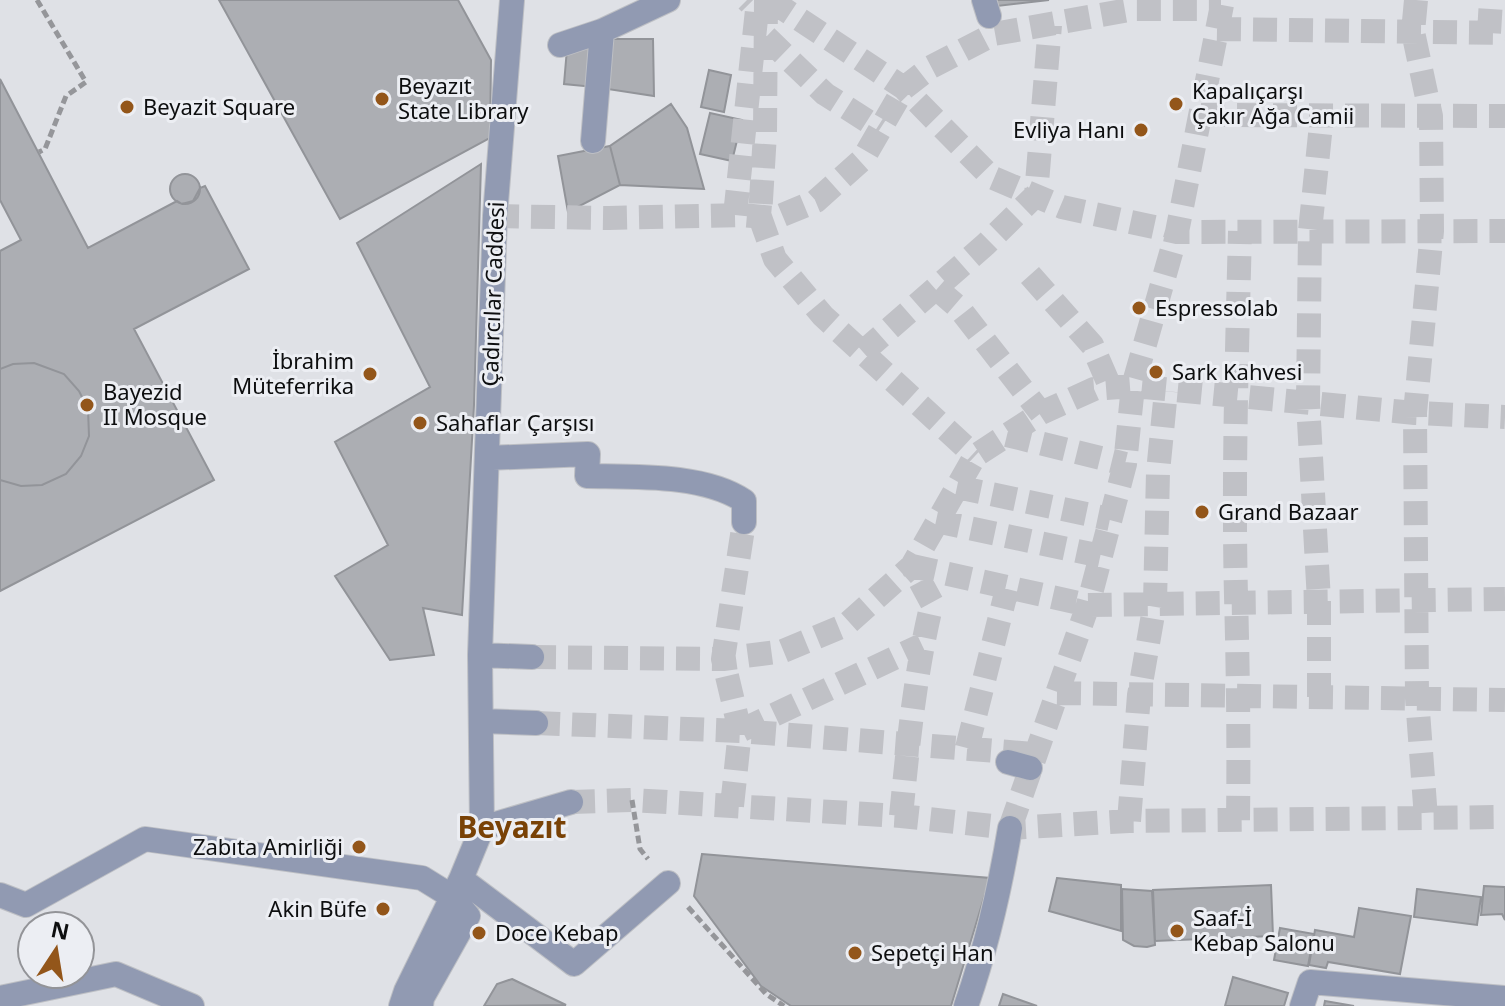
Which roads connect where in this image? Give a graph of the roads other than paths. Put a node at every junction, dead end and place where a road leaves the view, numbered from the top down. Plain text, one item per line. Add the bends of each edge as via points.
1 (512, 0) edge
2 (668, 0) edge
3 (602, 31) junction
4 (560, 45) dead end
5 (593, 141) dead end
6 (487, 458) junction
7 (744, 522) tunnel mouth
8 (480, 655) junction
9 (532, 657) tunnel mouth
10 (481, 721) junction
11 (536, 723) tunnel mouth
12 (571, 802) tunnel mouth
13 (482, 828) junction
14 (1010, 828) tunnel mouth
15 (668, 883) road end
16 (456, 888) junction
17 (0, 895) edge
18 (0, 998) edge
19 (1505, 998) edge
20 (192, 1006) edge
21 (401, 1006) edge
22 (421, 1006) edge
23 (966, 1006) edge
24 (1302, 1006) edge

1 - 6 street, Çadırcılar Caddesi via 495,216
2 - 3 street
3 - 4 street
3 - 5 street
6 - 7 street via 588,454 587,476 656,476 730,492 744,501
6 - 8 street, Çadırcılar Caddesi
8 - 9 street
8 - 10 street, Çadırcılar Caddesi
10 - 11 street
10 - 13 street, Çadırcılar Caddesi
12 - 13 street
13 - 16 street
14 - 23 street
15 - 16 street via 574,964
16 - 17 street via 422,878 145,839 26,905
16 - 21 street
16 - 22 street via 468,916
18 - 20 street via 116,974
19 - 24 street via 1310,982

